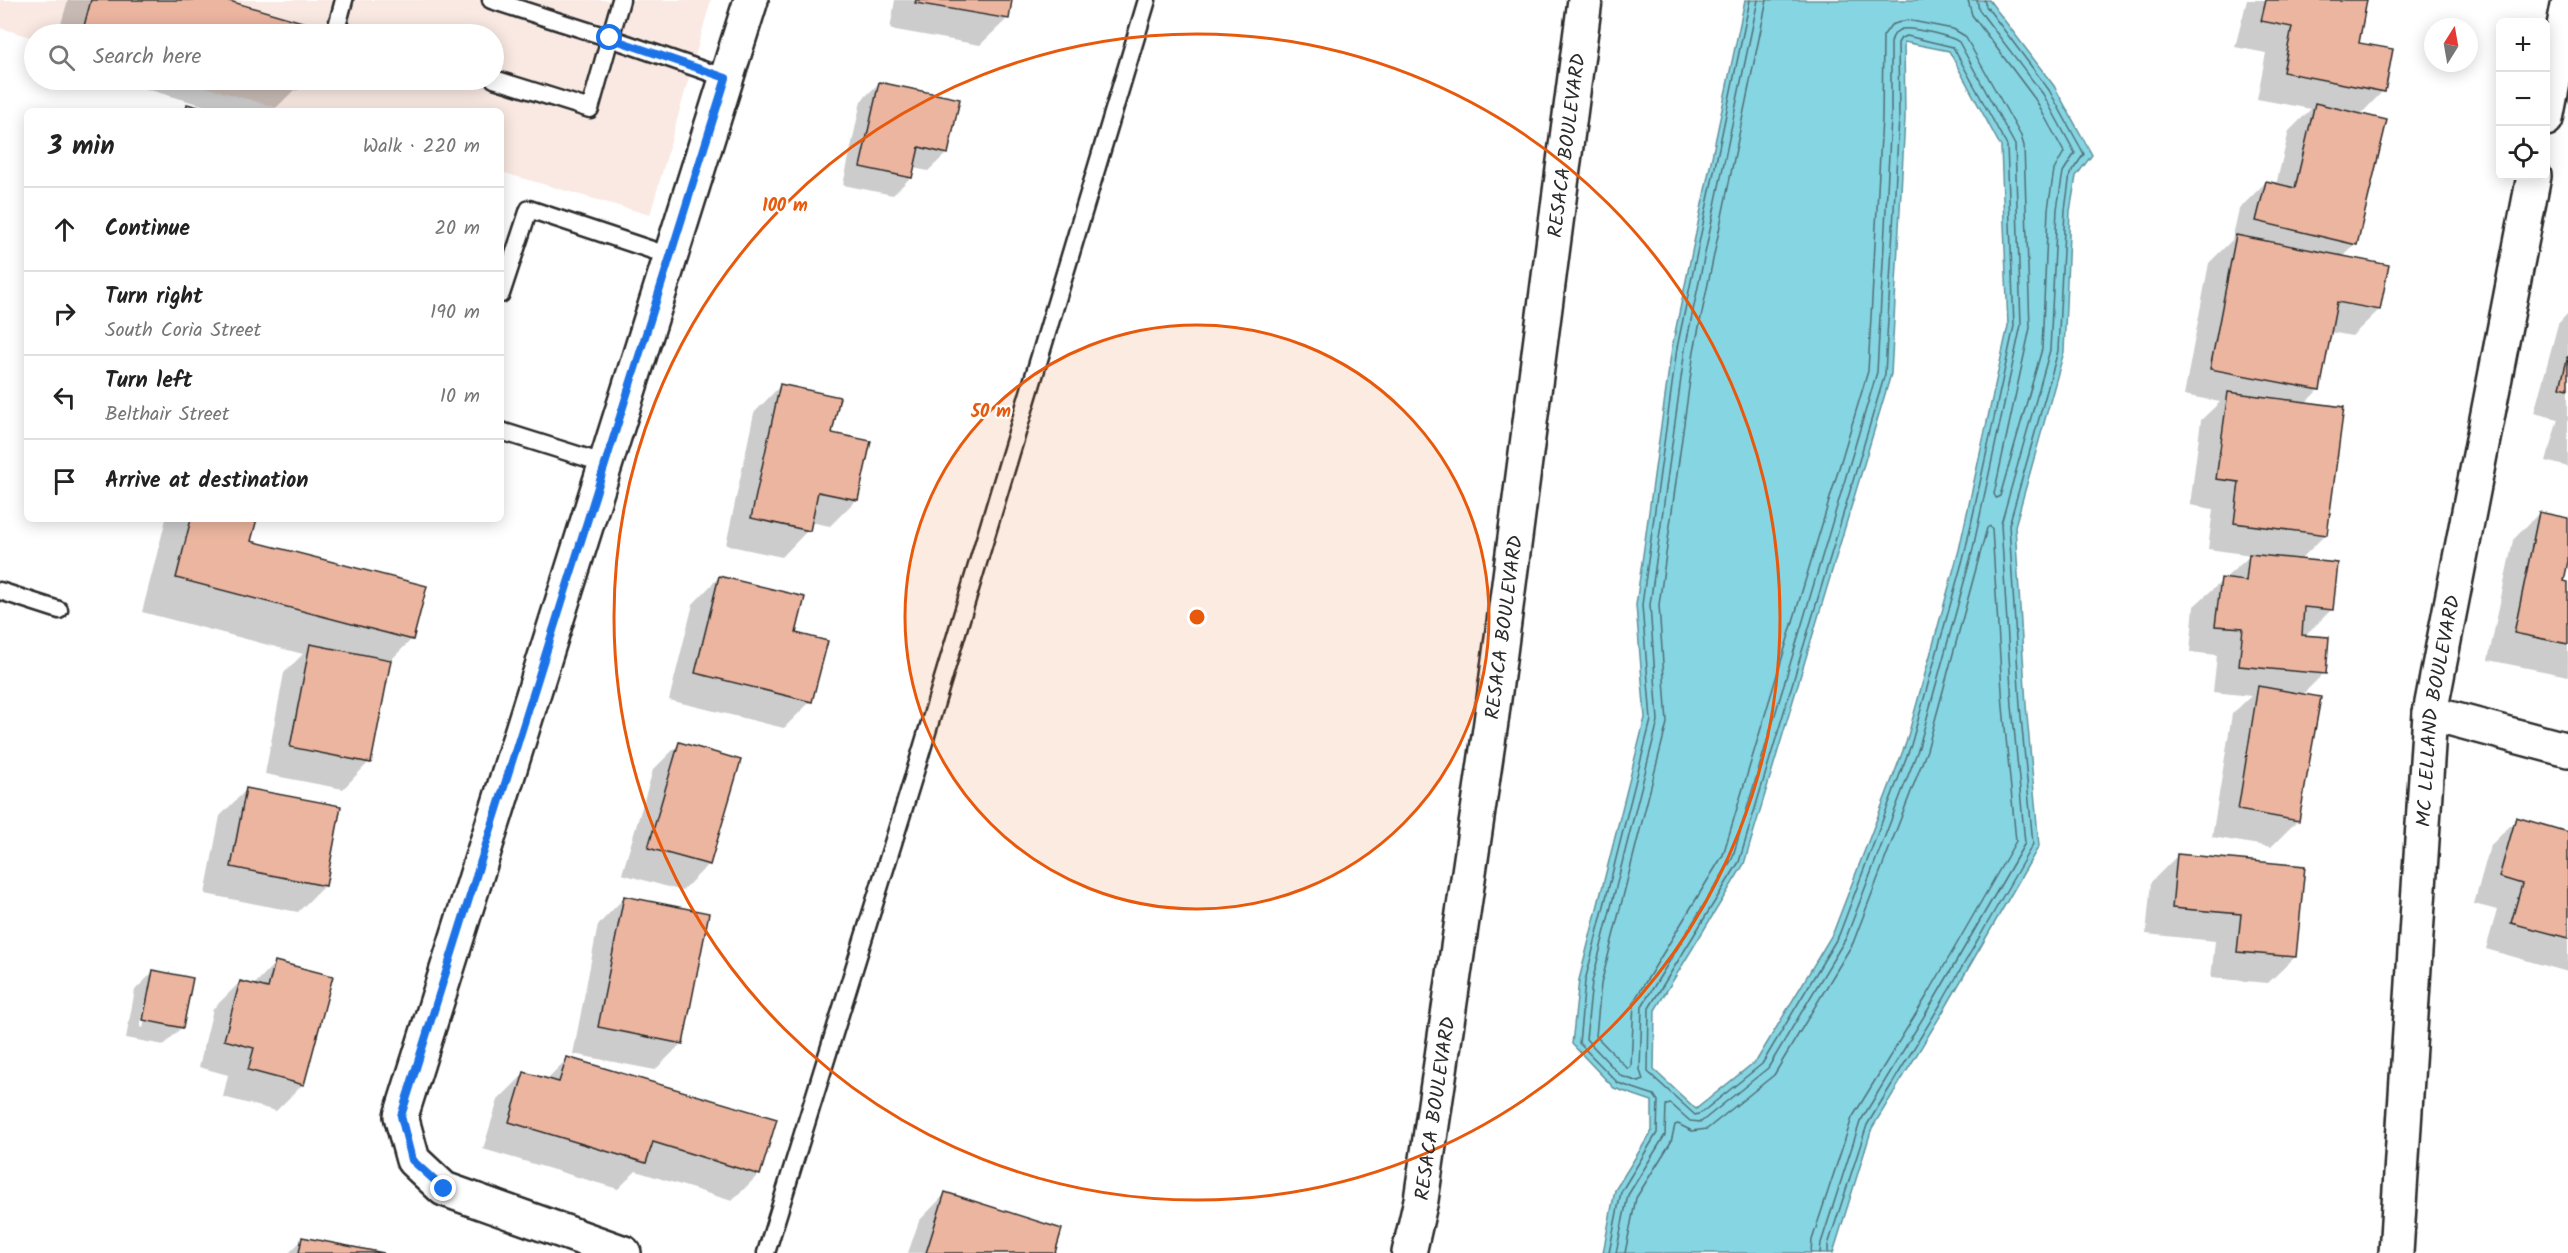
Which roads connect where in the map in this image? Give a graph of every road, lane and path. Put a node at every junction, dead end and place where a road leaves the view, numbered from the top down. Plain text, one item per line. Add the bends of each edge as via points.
1 (344, 0) edge
2 (491, 0) edge
3 (621, 0) edge
4 (751, 0) edge
5 (1147, 0) edge
6 (1585, 0) edge
7 (2568, 5) edge
8 (338, 24) edge
9 (610, 38) junction
10 (726, 78) junction
11 (504, 82) edge
12 (2550, 98) edge
13 (2534, 180) edge
14 (670, 256) junction
15 (504, 285) edge
16 (504, 432) edge
17 (606, 464) junction
18 (0, 591) edge
19 (59, 610) dead end
20 (2430, 714) junction
21 (2568, 750) edge
22 (624, 1253) edge
23 (766, 1253) edge
24 (1409, 1253) edge
25 (2396, 1253) edge

1 - 8 lane
2 - 9 lane
3 - 9 lane
4 - 10 street
5 - 23 lane
6 - 24 street, RESACA BOULEVARD via 1491,722
7 - 12 street
9 - 10 lane
9 - 11 lane via 590,109
10 - 14 street
13 - 20 street, MC LELLAND BOULEVARD
14 - 15 lane via 530,209
14 - 17 street
16 - 17 lane
17 - 22 street via 401,1116 412,1160 444,1189
18 - 19 lane
20 - 21 street
20 - 25 street, MC LELLAND BOULEVARD

